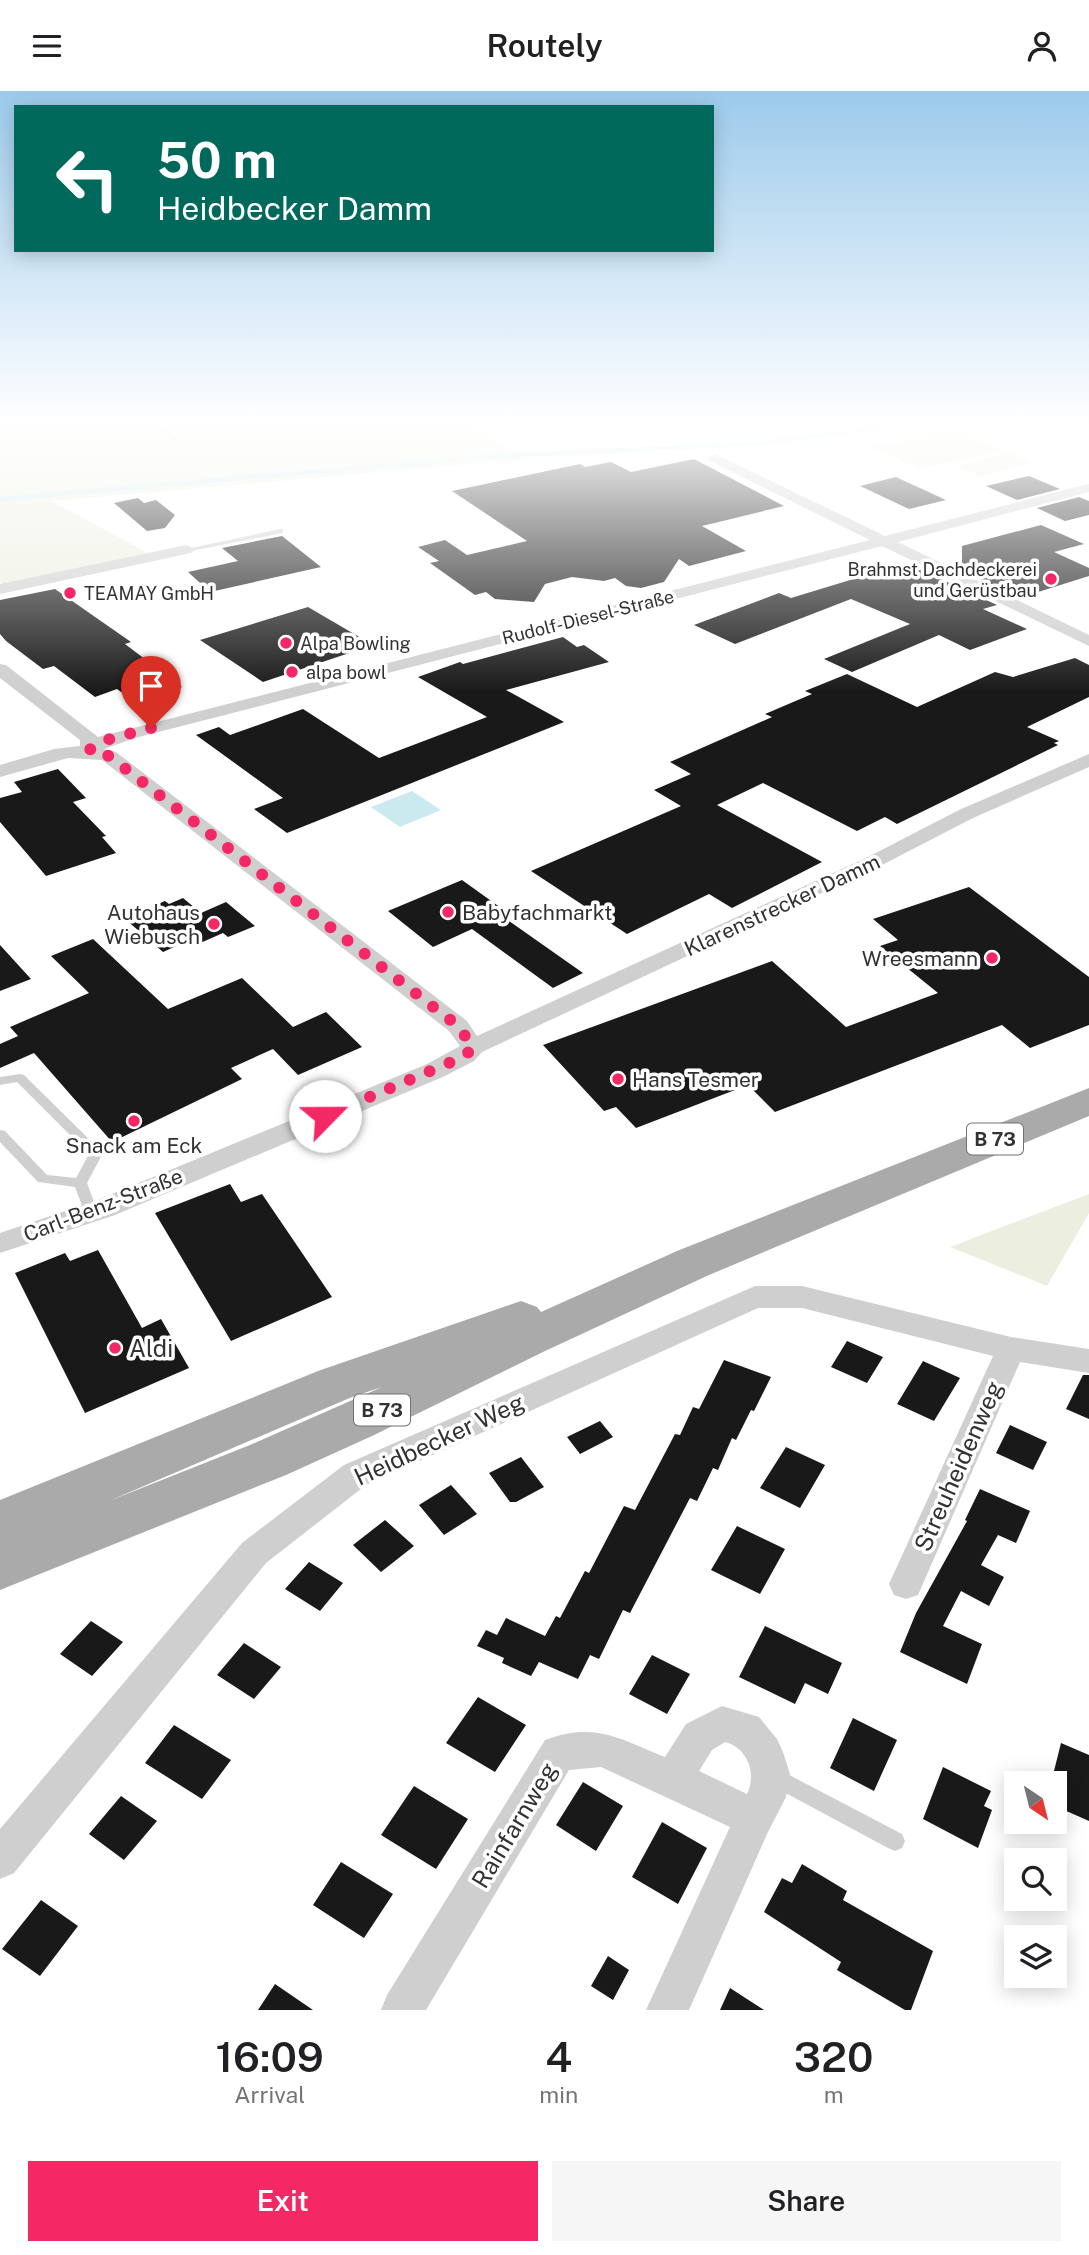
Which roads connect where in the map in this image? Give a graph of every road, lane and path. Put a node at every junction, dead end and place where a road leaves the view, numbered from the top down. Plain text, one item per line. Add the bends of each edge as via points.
1 (826, 513) edge
2 (994, 513) edge
3 (280, 531) dead end
4 (885, 541) junction
5 (186, 550) joint
6 (0, 589) edge
7 (1089, 641) edge
8 (0, 669) edge
9 (89, 750) junction
10 (1089, 760) edge
11 (0, 771) edge
12 (473, 1047) junction
13 (0, 1081) edge
14 (1089, 1101) edge
15 (0, 1134) edge
16 (80, 1183) junction
17 (91, 1213) junction
18 (0, 1243) edge
19 (693, 1263) junction
20 (1011, 1349) junction
21 (1089, 1361) edge
22 (0, 1523) edge
23 (0, 1567) edge
24 (906, 1584) dead end
25 (771, 1774) junction
26 (682, 1783) junction
27 (754, 1818) junction
28 (895, 1841) dead end
29 (0, 1859) edge
30 (402, 2010) edge
31 (667, 2010) edge

1 - 4 street
2 - 4 street, Rudolf-Diesel-Straße
3 - 5 lane
4 - 7 street
4 - 9 street, Rudolf-Diesel-Straße via 128,734
5 - 6 street
8 - 9 street via 89,738
9 - 11 street, Rudolf-Diesel-Straße
9 - 12 street via 109,756 217,837 458,1026
10 - 12 street, Klarenstrecker Damm
12 - 17 street, Carl-Benz-Straße via 436,1070
13 - 16 lane via 20,1078 96,1153
14 - 19 main road, B 73
15 - 16 lane via 43,1179
16 - 17 lane
17 - 18 street, Carl-Benz-Straße
19 - 22 main road, B 73 via 335,1384
19 - 23 main road, B 73 via 355,1422
20 - 21 street
20 - 24 street, Streuheidenweg
20 - 29 street, Heidbecker Weg via 802,1297 755,1297 355,1475 254,1553
25 - 26 street via 764,1752 746,1730 722,1724 699,1737 679,1769
25 - 27 street via 766,1797
25 - 28 lane
26 - 27 street, Rainfarnweg
26 - 30 street, Rainfarnweg via 602,1749 558,1753
27 - 31 street

